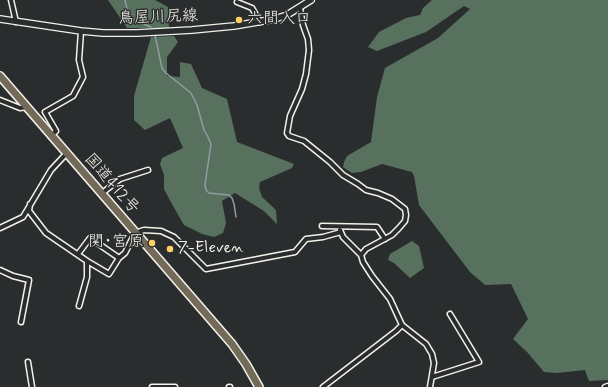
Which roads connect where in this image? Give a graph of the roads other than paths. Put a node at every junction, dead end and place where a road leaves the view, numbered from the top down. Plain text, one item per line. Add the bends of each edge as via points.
1 (11, 0) edge
2 (311, 0) edge
3 (237, 2) dead end
4 (300, 8) junction
5 (0, 19) edge
6 (16, 22) junction
7 (261, 23) junction
8 (81, 31) junction
9 (0, 76) edge
10 (0, 100) edge
11 (27, 107) junction
12 (51, 136) junction
13 (66, 154) junction
14 (148, 170) dead end
15 (101, 194) junction
16 (30, 204) junction
17 (322, 226) dead end
18 (339, 226) junction
19 (0, 228) edge
20 (341, 232) junction
21 (135, 233) junction
22 (385, 239) junction
23 (78, 254) junction
24 (361, 255) junction
25 (119, 258) junction
26 (87, 260) junction
27 (0, 270) edge
28 (78, 306) dead end
29 (450, 314) dead end
30 (21, 322) dead end
31 (402, 325) junction
32 (28, 362) dead end
33 (432, 377) junction
34 (32, 387) edge
35 (152, 387) edge
36 (175, 387) edge
37 (259, 387) edge
38 (323, 387) edge
39 (430, 387) edge

1 - 6 street
2 - 4 main road, 鳥屋川尻線
3 - 7 street via 252,8
4 - 7 main road, 鳥屋川尻線
4 - 22 street via 309,50 306,74 290,116 287,133 304,141 343,175 366,190 392,199 404,209 405,221
5 - 6 main road, 鳥屋川尻線
6 - 8 main road, 鳥屋川尻線
7 - 8 main road, 鳥屋川尻線 via 137,33
8 - 12 street via 79,60 83,77 73,96 45,112 56,131
9 - 11 highway, 国道412号
10 - 11 street via 20,108
11 - 12 highway, 国道412号
12 - 13 highway, 国道412号
13 - 15 highway, 国道412号
13 - 16 street via 51,170
14 - 15 street via 120,179
15 - 21 highway, 国道412号
16 - 19 street via 23,217
16 - 23 street via 28,211 46,234
17 - 18 street
18 - 20 street
18 - 22 street via 377,227
20 - 21 street via 306,239 294,252 206,269 174,237 161,231 144,230
20 - 24 street via 343,238
21 - 25 street via 125,253
21 - 37 highway, 国道412号 via 232,344
22 - 24 street via 366,249
23 - 25 street via 90,238
23 - 26 street
24 - 31 street via 372,276 390,299
25 - 26 street via 109,274
26 - 28 street via 87,277
27 - 30 street via 29,280
29 - 33 street via 479,362
31 - 33 street via 426,344 432,354
31 - 38 street
32 - 34 street
33 - 39 street
35 - 36 street

